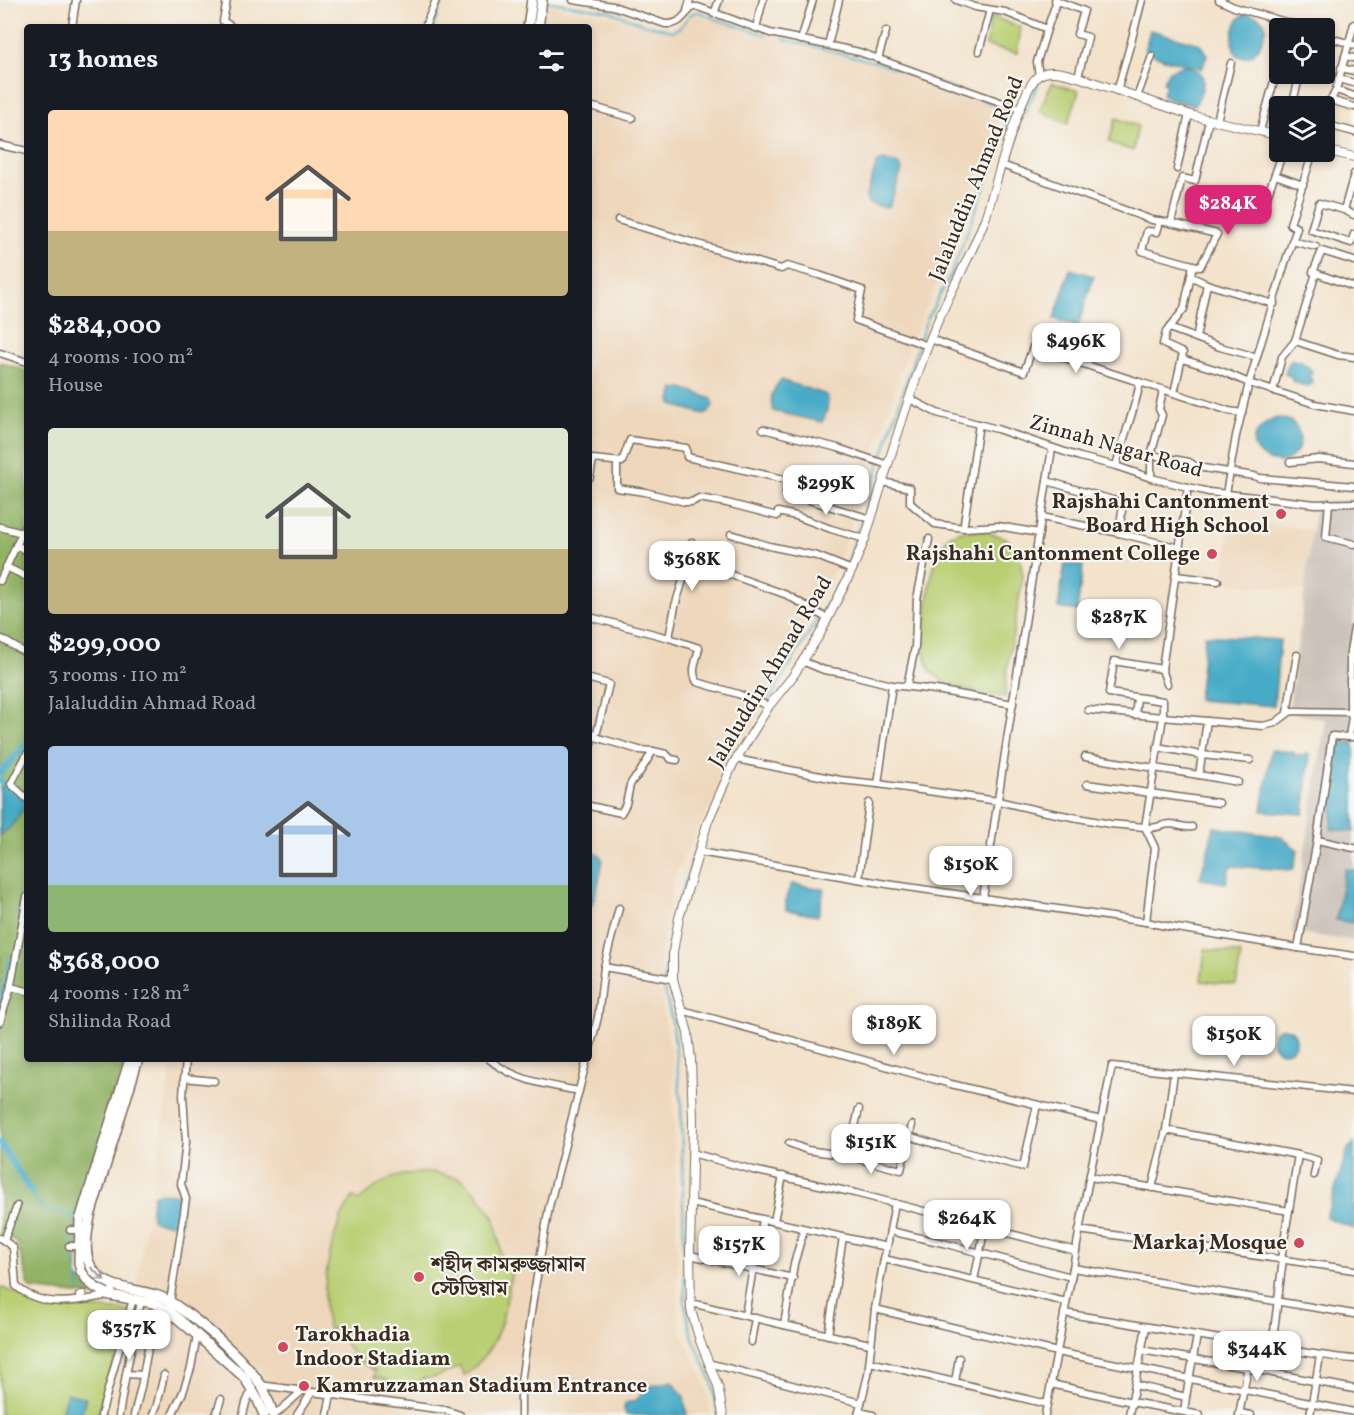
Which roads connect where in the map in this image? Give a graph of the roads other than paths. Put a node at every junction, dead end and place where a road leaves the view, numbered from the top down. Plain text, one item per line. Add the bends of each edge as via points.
1 (76, 0) edge
2 (226, 0) edge
3 (436, 0) edge
4 (532, 0) edge
5 (542, 0) edge
6 (573, 0) edge
7 (690, 0) edge
8 (718, 0) edge
9 (763, 0) edge
10 (813, 0) edge
11 (839, 0) edge
12 (956, 0) edge
13 (1056, 0) edge
14 (1142, 0) edge
15 (1219, 0) edge
16 (990, 9) junction
17 (687, 12) junction
18 (714, 14) junction
19 (1269, 19) edge
20 (75, 24) edge
21 (228, 24) edge
22 (426, 24) edge
23 (528, 24) edge
24 (538, 24) edge
25 (1354, 24) edge
26 (756, 28) junction
27 (1047, 29) junction
28 (886, 31) dead end
29 (1353, 33) edge
30 (1335, 39) edge
31 (801, 40) junction
32 (1351, 44) edge
33 (828, 45) junction
34 (980, 51) dead end
35 (1152, 56) dead end
36 (1345, 56) junction
37 (1354, 58) edge
38 (878, 59) junction
39 (1231, 63) dead end
40 (1341, 68) junction
41 (1354, 71) edge
42 (1039, 76) junction
43 (1078, 77) junction
44 (1338, 79) junction
45 (1354, 83) edge
46 (1273, 84) edge
47 (1117, 90) junction
48 (1336, 90) junction
49 (1332, 96) edge
50 (1354, 96) edge
51 (1137, 97) junction
52 (1335, 101) edge
53 (592, 107) edge
54 (1354, 107) edge
55 (1020, 109) junction
56 (1189, 114) junction
57 (632, 118) dead end
58 (1213, 120) junction
59 (1335, 127) edge
60 (1260, 131) junction
61 (1354, 132) edge
62 (1269, 133) edge
63 (0, 145) edge
64 (24, 150) edge
65 (1335, 153) edge
66 (1354, 158) edge
67 (1280, 162) edge
68 (1310, 162) edge
69 (1002, 165) junction
70 (1177, 169) dead end
71 (1354, 174) edge
72 (1275, 175) junction
73 (1303, 185) junction
74 (1266, 198) dead end
75 (1344, 210) junction
76 (1354, 215) edge
77 (618, 220) dead end
78 (1161, 221) junction
79 (1171, 223) junction
80 (1320, 234) junction
81 (1354, 234) edge
82 (1292, 241) junction
83 (1319, 249) junction
84 (1354, 261) edge
85 (1193, 265) junction
86 (1316, 273) junction
87 (1192, 277) junction
88 (1207, 284) junction
89 (1354, 287) edge
90 (1274, 304) junction
91 (1169, 328) junction
92 (1196, 338) junction
93 (1295, 341) junction
94 (929, 343) junction
95 (0, 353) edge
96 (1257, 357) junction
97 (1354, 357) edge
98 (1182, 359) junction
99 (24, 361) edge
100 (1140, 383) junction
101 (1249, 383) junction
102 (1163, 390) junction
103 (1273, 391) junction
104 (1174, 393) junction
105 (910, 399) junction
106 (1354, 411) edge
107 (1242, 413) junction
108 (979, 424) junction
109 (763, 429) dead end
110 (1052, 448) junction
111 (1151, 455) junction
112 (617, 462) junction
113 (1290, 462) dead end
114 (1354, 463) edge
115 (592, 465) edge
116 (888, 465) junction
117 (1116, 466) junction
118 (1229, 472) junction
119 (1151, 478) junction
120 (1047, 481) junction
121 (883, 482) junction
122 (1354, 486) edge
123 (1188, 487) junction
124 (1226, 494) junction
125 (1329, 503) junction
126 (1354, 503) edge
127 (1042, 517) junction
128 (871, 519) junction
129 (964, 523) dead end
130 (0, 527) edge
131 (24, 529) edge
132 (22, 533) junction
133 (1039, 533) junction
134 (1119, 533) junction
135 (731, 534) dead end
136 (865, 539) junction
137 (929, 539) dead end
138 (692, 542) dead end
139 (1354, 544) edge
140 (16, 545) junction
141 (1180, 548) junction
142 (24, 549) edge
143 (6, 567) junction
144 (852, 570) junction
145 (723, 572) dead end
146 (24, 576) edge
147 (1176, 576) junction
148 (0, 580) edge
149 (1218, 581) dead end
150 (592, 618) edge
151 (828, 619) junction
152 (1354, 628) edge
153 (0, 638) edge
154 (669, 638) junction
155 (24, 652) edge
156 (1297, 655) dead end
157 (802, 661) junction
158 (1162, 669) junction
159 (592, 680) edge
160 (1167, 684) dead end
161 (892, 685) junction
162 (907, 686) junction
163 (1137, 698) junction
164 (1013, 704) junction
165 (769, 706) junction
166 (1088, 710) dead end
167 (1287, 714) junction
168 (1135, 715) junction
169 (1352, 716) edge
170 (1163, 717) junction
171 (1207, 721) junction
172 (592, 736) joint
173 (1351, 737) edge
174 (1157, 747) junction
175 (653, 751) junction
176 (1202, 755) junction
177 (1084, 757) dead end
178 (736, 759) junction
179 (24, 760) edge
180 (677, 760) dead end
181 (1250, 760) dead end
182 (1154, 768) junction
183 (1199, 775) junction
184 (1238, 782) dead end
185 (1087, 783) dead end
186 (878, 784) junction
187 (1150, 793) junction
188 (24, 796) edge
189 (998, 801) junction
190 (869, 803) dead end
191 (1219, 803) dead end
192 (592, 806) edge
193 (1145, 827) junction
194 (1192, 827) dead end
195 (1317, 840) junction
196 (1354, 848) edge
197 (699, 852) junction
198 (859, 879) junction
199 (983, 898) junction
200 (619, 908) dead end
201 (24, 914) edge
202 (1146, 922) junction
203 (1298, 948) junction
204 (1354, 957) edge
205 (604, 967) junction
206 (672, 979) junction
207 (11, 987) junction
208 (24, 991) edge
209 (682, 1010) junction
210 (0, 1022) edge
211 (592, 1041) edge
212 (129, 1062) edge
213 (137, 1062) edge
214 (186, 1062) edge
215 (493, 1062) edge
216 (586, 1062) edge
217 (1174, 1073) junction
218 (184, 1078) junction
219 (214, 1081) dead end
220 (579, 1091) junction
221 (1354, 1092) edge
222 (1037, 1105) junction
223 (859, 1109) dead end
224 (1101, 1120) junction
225 (912, 1125) dead end
226 (1166, 1130) junction
227 (909, 1136) junction
228 (789, 1143) dead end
229 (692, 1153) junction
230 (1298, 1155) junction
231 (848, 1156) junction
232 (1314, 1175) dead end
233 (783, 1176) junction
234 (1090, 1177) junction
235 (1152, 1188) junction
236 (691, 1203) junction
237 (895, 1203) junction
238 (17, 1206) dead end
239 (1289, 1211) junction
240 (763, 1220) junction
241 (774, 1221) junction
242 (985, 1227) junction
243 (804, 1229) junction
244 (1079, 1230) junction
245 (890, 1231) junction
246 (843, 1237) junction
247 (2, 1239) edge
248 (887, 1247) junction
249 (1076, 1251) junction
250 (979, 1253) junction
251 (690, 1255) junction
252 (884, 1259) junction
253 (1282, 1259) junction
254 (753, 1268) junction
255 (1073, 1268) junction
256 (1354, 1270) edge
257 (1071, 1277) junction
258 (793, 1278) junction
259 (974, 1280) junction
260 (114, 1285) junction
261 (110, 1295) junction
262 (137, 1300) junction
263 (170, 1302) junction
264 (1066, 1302) junction
265 (1278, 1302) junction
266 (691, 1303) junction
267 (875, 1309) junction
268 (1064, 1313) junction
269 (1354, 1314) edge
270 (745, 1316) junction
271 (755, 1318) junction
272 (784, 1325) junction
273 (1146, 1327) junction
274 (197, 1335) junction
275 (828, 1335) junction
276 (1197, 1336) junction
277 (150, 1337) dead end
278 (751, 1342) dead end
279 (870, 1344) junction
280 (1252, 1345) junction
281 (1272, 1347) junction
282 (1141, 1350) junction
283 (1057, 1352) junction
284 (1320, 1356) junction
285 (958, 1358) dead end
286 (1193, 1359) junction
287 (1354, 1359) edge
288 (870, 1362) junction
289 (708, 1363) junction
290 (1138, 1367) junction
291 (1247, 1368) junction
292 (126, 1374) junction
293 (164, 1375) dead end
294 (143, 1376) junction
295 (1190, 1378) junction
296 (1316, 1381) junction
297 (955, 1382) junction
298 (1051, 1384) junction
299 (1135, 1385) junction
300 (256, 1387) junction
301 (1354, 1389) edge
302 (1244, 1390) junction
303 (302, 1392) junction
304 (312, 1392) junction
305 (332, 1395) junction
306 (1186, 1397) junction
307 (221, 1399) dead end
308 (1132, 1402) junction
309 (861, 1403) junction
310 (1312, 1403) junction
311 (1047, 1404) junction
312 (1184, 1412) junction
313 (1354, 1412) edge
314 (444, 1413) edge
315 (859, 1413) edge
316 (172, 1414) edge
317 (1239, 1414) edge
318 (101, 1415) edge
319 (119, 1415) edge
320 (134, 1415) edge
321 (153, 1415) edge
322 (182, 1415) edge
323 (216, 1415) edge
324 (243, 1415) edge
325 (264, 1415) edge
326 (274, 1415) edge
327 (297, 1415) edge
328 (327, 1415) edge
329 (460, 1415) edge
330 (521, 1415) edge
331 (723, 1415) edge
332 (873, 1415) edge
333 (1045, 1415) edge
334 (1129, 1415) edge
335 (1200, 1415) edge
336 (1251, 1415) edge
337 (1310, 1415) edge

1 - 20 street
2 - 21 street via 223,21
3 - 22 street
4 - 23 main road
5 - 24 main road
6 - 17 street via 613,6 665,25 680,21
7 - 17 street
8 - 18 street
9 - 26 street
10 - 31 street
11 - 33 street
12 - 16 street
13 - 27 street
13 - 43 street via 1084,11 1077,34 1088,37
14 - 47 street
15 - 19 street
16 - 27 street
16 - 34 street
17 - 18 street via 693,7
18 - 26 street
25 - 29 street
26 - 31 street
27 - 42 street via 1037,62
28 - 38 street
29 - 32 street
30 - 32 street
31 - 33 street
32 - 36 street
33 - 38 street
35 - 51 street
36 - 37 street
36 - 40 street
38 - 55 street
39 - 58 street
40 - 41 street
40 - 44 street
42 - 43 street, Jalaluddin Ahmad Road via 1047,72
42 - 55 street, Jalaluddin Ahmad Road via 1029,87
43 - 47 street, Jalaluddin Ahmad Road
44 - 45 street
44 - 48 street
46 - 60 street
47 - 51 street, Jalaluddin Ahmad Road
48 - 49 street
48 - 50 street
51 - 56 street, Jalaluddin Ahmad Road
52 - 54 street
53 - 57 street
55 - 69 street, Jalaluddin Ahmad Road
56 - 58 street, Jalaluddin Ahmad Road
56 - 70 street
58 - 60 street, Jalaluddin Ahmad Road
58 - 79 street via 1195,181 1182,178
59 - 61 street
60 - 62 street, Jalaluddin Ahmad Road
63 - 64 street
65 - 66 street
67 - 72 street
68 - 73 street
69 - 78 street
69 - 94 street, Jalaluddin Ahmad Road via 985,218
71 - 75 street
72 - 73 street
72 - 74 street
73 - 82 street via 1290,224 1297,228
75 - 76 street
75 - 80 street via 1319,203 1311,230
77 - 94 street via 862,290 856,320
78 - 79 street
78 - 85 street via 1157,232 1147,231 1142,251
79 - 85 street via 1217,234 1200,267
80 - 81 street via 1352,243
80 - 83 street
82 - 83 street
82 - 90 street
83 - 84 street
83 - 86 street via 1312,272
85 - 87 street
86 - 89 street
86 - 93 street
87 - 88 street
87 - 91 street via 1184,309
88 - 90 street
88 - 92 street
90 - 96 street
91 - 92 street
91 - 98 street via 1163,344 1183,353
92 - 96 street
93 - 97 street
93 - 103 street via 1282,357
94 - 100 street via 1024,372 1033,347
94 - 105 street, Jalaluddin Ahmad Road
95 - 99 street
96 - 101 street
98 - 101 street
98 - 104 street
100 - 102 street
100 - 117 street
101 - 103 street
101 - 107 street
102 - 104 street
102 - 111 street via 1159,409 1162,415
103 - 106 street
104 - 107 street
105 - 108 street, Zinnah Nagar Road via 937,413
105 - 116 street, Jalaluddin Ahmad Road
107 - 118 street
108 - 110 street, Zinnah Nagar Road
108 - 129 street
109 - 116 street
110 - 117 street, Zinnah Nagar Road
110 - 120 street
111 - 118 street
111 - 119 street
112 - 115 street via 593,459
112 - 128 street via 622,462 630,440 686,448 687,457 788,480 786,493
112 - 136 street via 616,488 685,502 699,498 777,516 778,512
113 - 114 street via 1319,459
116 - 121 street, Jalaluddin Ahmad Road
117 - 119 street, Zinnah Nagar Road
118 - 122 street
118 - 124 street
119 - 123 street, Zinnah Nagar Road
120 - 127 street
120 - 134 street via 1123,503
121 - 128 street, Jalaluddin Ahmad Road
121 - 133 street via 910,488 910,503 935,524 964,528 998,526
123 - 124 street, Zinnah Nagar Road
123 - 141 street
124 - 125 street, Zinnah Nagar Road
125 - 126 street, Zinnah Nagar Road
125 - 139 street via 1326,537
127 - 133 street
127 - 134 street
128 - 136 street, Jalaluddin Ahmad Road
130 - 132 street
131 - 132 street
132 - 140 street
133 - 164 street
134 - 141 street
135 - 144 street via 818,556
136 - 144 street, Jalaluddin Ahmad Road
137 - 162 street
138 - 154 street
140 - 142 street
140 - 143 street
141 - 147 street
143 - 146 street
143 - 148 street
144 - 151 street, Jalaluddin Ahmad Road
145 - 151 street via 787,595
147 - 149 street
147 - 158 street
150 - 154 street
151 - 157 street, Jalaluddin Ahmad Road
152 - 169 street via 1350,651
153 - 155 street
154 - 165 street via 699,648 693,671 697,682
156 - 167 street
157 - 161 street via 824,670
157 - 165 street, Jalaluddin Ahmad Road
158 - 160 street
158 - 163 street via 1114,662 1109,693
159 - 172 street via 609,684 597,732
161 - 162 street
161 - 186 street
162 - 164 street
163 - 168 street
163 - 170 street via 1163,701
164 - 189 street
165 - 178 street, Jalaluddin Ahmad Road
166 - 168 street
167 - 169 street via 1291,711
167 - 171 street via 1263,726
168 - 170 street
169 - 173 street
170 - 171 street
170 - 174 street
171 - 176 street
172 - 175 street
173 - 195 street via 1332,736
174 - 176 street
174 - 182 street
175 - 180 street
175 - 192 street via 633,780 621,813
176 - 181 street
176 - 183 street
177 - 182 street
178 - 186 street
178 - 197 street, Jalaluddin Ahmad Road via 708,821
179 - 188 street via 11,784
182 - 183 street
182 - 187 street
183 - 184 street
185 - 187 street
186 - 189 street
187 - 191 street
187 - 193 street
189 - 193 street via 1110,824
189 - 199 street
190 - 198 street
193 - 194 street
193 - 202 street via 1155,848
195 - 196 street
195 - 203 street
197 - 198 street
197 - 206 street, Jalaluddin Ahmad Road via 679,918
198 - 199 street
199 - 202 street
200 - 205 street
201 - 207 street
202 - 203 street
203 - 204 street
205 - 206 street
205 - 211 street
206 - 209 street, Jalaluddin Ahmad Road
207 - 208 street
207 - 210 street
209 - 222 street
209 - 229 street, Jalaluddin Ahmad Road via 691,1060
212 - 261 main road via 80,1220 81,1271 96,1288
213 -> 260 main road via 86,1236 92,1270
214 - 218 street
215 - 220 street via 519,1077
216 - 220 street
217 - 221 street
217 - 224 street via 1112,1066
217 - 226 street
218 - 219 street
218 - 263 street via 186,1143 181,1185 186,1199
220 - 330 street via 549,1207 521,1382
222 - 224 street
222 - 227 street via 1023,1167
223 - 231 street
224 - 234 street
225 - 227 street
226 - 230 street
226 - 235 street
227 - 231 street via 901,1170
228 - 231 street
229 - 233 street
229 - 236 street, Jalaluddin Ahmad Road
230 - 232 street via 1317,1160
230 - 239 street
233 - 237 street
233 - 241 street
234 - 235 street
234 - 244 street
235 - 239 street
236 - 240 street
236 - 251 street, Jalaluddin Ahmad Road
237 - 242 street
237 - 245 street
238 - 247 street
239 - 253 street
240 - 241 street
240 - 254 street
241 - 243 street
242 - 249 street
242 - 250 street
243 - 246 street
243 - 258 street
244 - 249 street
244 - 253 street
245 - 248 street
245 - 250 street
246 - 248 street
246 - 275 street
247 - 261 street via 13,1247 16,1286 30,1295 58,1302
248 - 252 street
249 - 255 street
250 - 257 street
250 - 259 street
251 - 254 street
251 - 266 street, Jalaluddin Ahmad Road
252 - 259 street
252 - 267 street
253 - 256 street
253 - 265 street
254 - 258 street
254 - 270 street
255 - 257 street
255 - 265 street
257 - 264 street
258 - 272 street
259 - 264 street
260 - 261 street
260 - 263 main road
261 - 262 main road
262 - 274 main road via 169,1311
262 - 292 street
262 - 318 street
263 - 300 main road via 228,1348
264 - 268 street
265 - 269 street
265 - 281 street
266 - 270 street
266 - 289 street, Jalaluddin Ahmad Road
267 - 279 street
267 - 283 street
268 - 273 street
268 - 283 street
270 - 271 street
271 - 272 street
271 - 278 street
272 - 275 street
273 - 276 street
273 - 282 street
274 - 300 main road
274 - 316 street via 189,1374
275 - 279 street
276 - 280 street
276 - 286 street
277 - 294 street
279 - 288 street
280 - 281 street
280 - 291 street
281 - 284 street
282 - 286 street
282 - 290 street
283 - 290 street
283 - 298 street
284 - 287 street
284 - 296 street
285 - 297 street
286 - 291 street
286 - 295 street
288 - 297 street
288 - 309 street
289 - 309 street
289 - 331 street, Jalaluddin Ahmad Road via 718,1386
290 - 295 street
290 - 299 street
291 - 296 street
291 - 302 street
292 - 294 street
292 - 319 street
293 - 321 street
294 - 320 street
295 - 302 street
295 - 306 street
296 - 301 street
296 - 310 street
297 - 311 street
298 - 308 street
298 - 311 street
299 - 306 street
299 - 308 street
300 - 303 street
300 - 324 street
300 - 325 main road
300 - 326 main road via 267,1396
302 - 310 street
302 - 317 street
303 - 304 street
303 - 326 street
304 - 305 street
304 - 327 street
305 - 314 street
305 - 328 street
306 - 312 street
307 - 323 street
308 - 312 street
308 - 334 street
309 - 315 street
310 - 313 street
310 - 337 street
311 - 333 street
312 - 335 street
314 - 329 street
315 - 332 street
316 - 322 street
317 - 336 street

